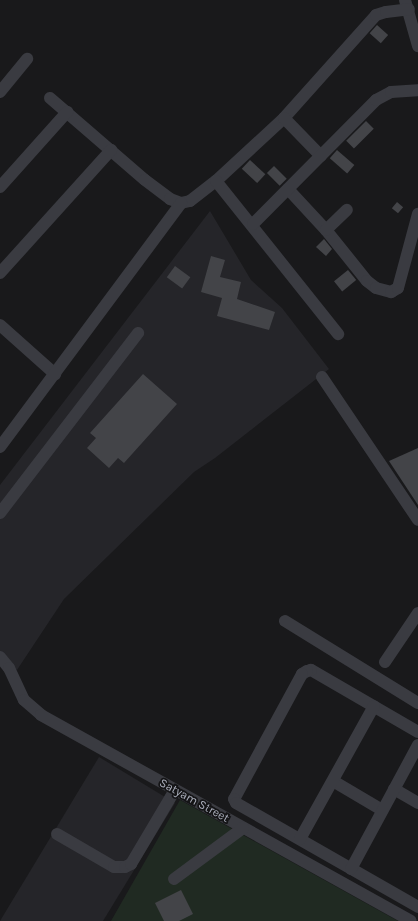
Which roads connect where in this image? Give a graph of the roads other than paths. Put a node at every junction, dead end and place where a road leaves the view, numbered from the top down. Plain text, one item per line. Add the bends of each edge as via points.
1 (411, 9) edge
2 (418, 46) edge
3 (27, 59) dead end
4 (418, 90) edge
5 (0, 92) edge
6 (50, 98) dead end
7 (68, 112) junction
8 (284, 118) junction
9 (111, 150) junction
10 (321, 156) junction
11 (216, 181) junction
12 (0, 186) edge
13 (288, 189) junction
14 (181, 204) junction
15 (347, 210) dead end
16 (418, 214) edge
17 (253, 224) junction
18 (326, 230) junction
19 (0, 273) edge
20 (0, 325) edge
21 (138, 333) dead end
22 (338, 334) dead end
23 (54, 374) junction
24 (322, 376) dead end
25 (0, 447) edge
26 (0, 513) edge
27 (418, 520) edge
28 (418, 613) edge
29 (285, 621) dead end
30 (0, 657) edge
31 (385, 662) dead end
32 (418, 703) edge
33 (374, 706) junction
34 (418, 732) edge
35 (418, 745) edge
36 (333, 781) junction
37 (394, 789) junction
38 (175, 790) junction
39 (418, 803) edge
40 (382, 810) junction
41 (243, 828) junction
42 (57, 834) dead end
43 (300, 839) junction
44 (351, 869) junction
45 (174, 879) dead end
46 (417, 903) edge
47 (411, 921) edge

1 - 2 street
1 - 8 street via 376,16
3 - 5 street
4 - 10 street via 391,92 376,100
6 - 7 street
7 - 9 street
7 - 12 street
8 - 10 street
8 - 11 street
9 - 14 street via 170,200
9 - 19 street
10 - 13 street
11 - 14 street via 190,201
11 - 17 street
13 - 17 street
13 - 18 street
14 - 23 street
15 - 18 street
16 - 18 street via 398,288 394,292 376,288 367,281
17 - 22 street
20 - 23 street
21 - 26 street
23 - 25 street
24 - 27 street
28 - 31 street
29 - 32 street
30 - 38 street, Satyam Street via 9,668 24,700 41,715
33 - 34 street
33 - 36 street
33 - 43 street via 311,670 302,674 236,792 236,803
35 - 37 street
36 - 40 street
36 - 43 street
37 - 39 street
37 - 40 street
38 - 41 street, Satyam Street
38 - 42 street via 131,864 125,867 114,867
40 - 44 street
41 - 45 street
41 - 47 street, Satyam Street
43 - 44 street
44 - 46 street

